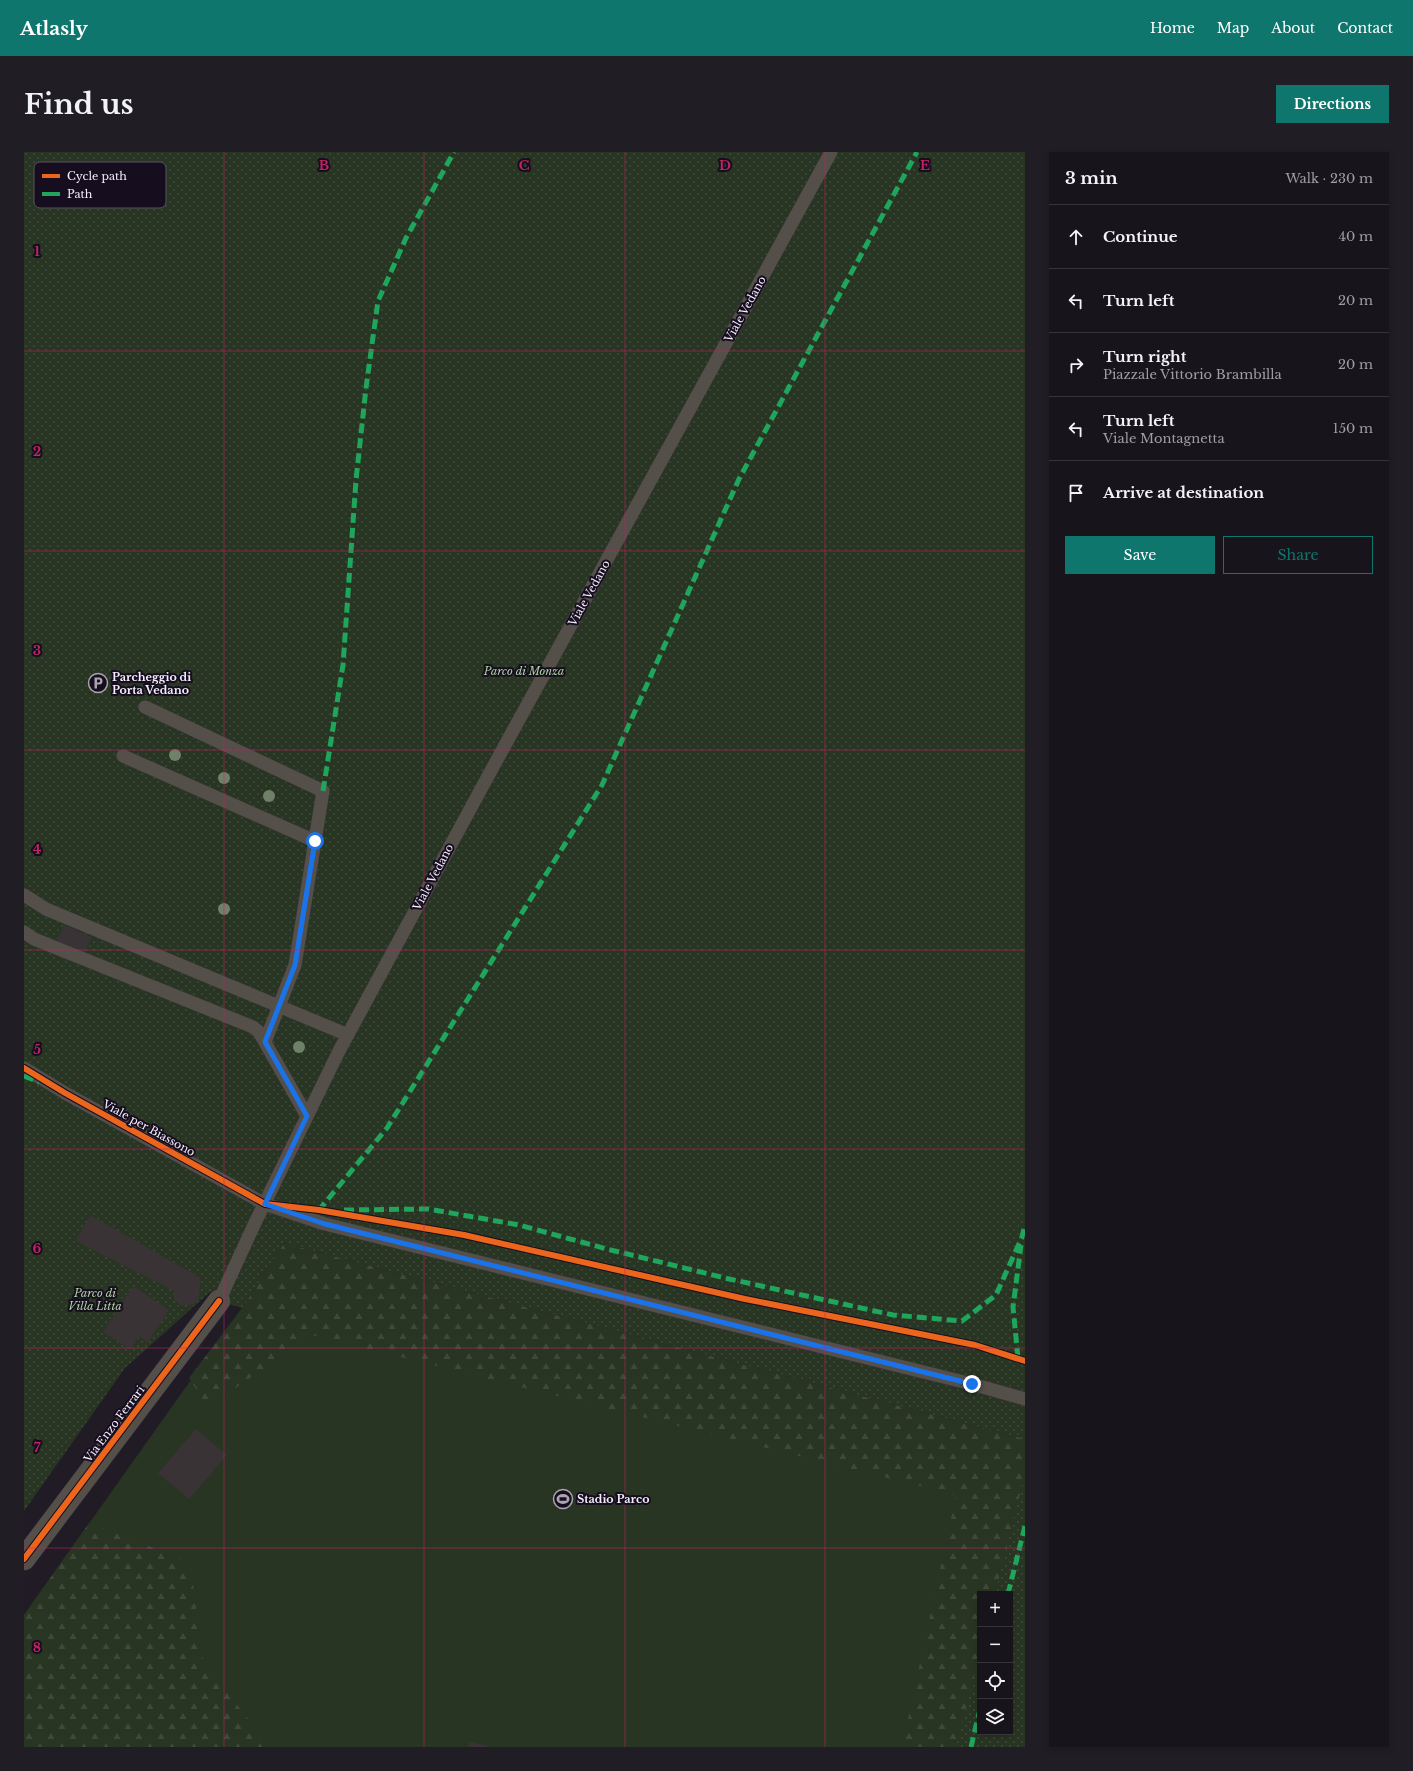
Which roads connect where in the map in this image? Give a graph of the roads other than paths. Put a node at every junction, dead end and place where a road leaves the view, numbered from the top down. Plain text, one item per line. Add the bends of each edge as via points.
1 (831, 152) edge
2 (145, 707) dead end
3 (123, 756) dead end
4 (315, 841) junction
5 (24, 895) edge
6 (24, 932) edge
7 (279, 1006) junction
8 (348, 1035) junction
9 (265, 1042) junction
10 (24, 1068) edge
11 (307, 1116) junction
12 (265, 1204) junction
13 (219, 1300) joint
14 (1025, 1399) edge
15 (24, 1559) edge

1 - 8 lane, Viale Vedano via 496,760
2 - 4 lane via 323,791
3 - 4 lane
4 - 7 lane via 295,965
5 - 7 lane via 46,909
6 - 9 lane via 34,939 253,1027
7 - 8 lane
7 - 9 lane
8 - 11 lane, Viale Vedano
9 - 11 lane
10 - 12 lane, Viale per Biassono
11 - 12 lane, Viale Vedano
12 - 13 lane, Viale Vedano
12 - 14 lane, Viale per Biassono via 325,1224
13 - 15 street, Via Enzo Ferrari

